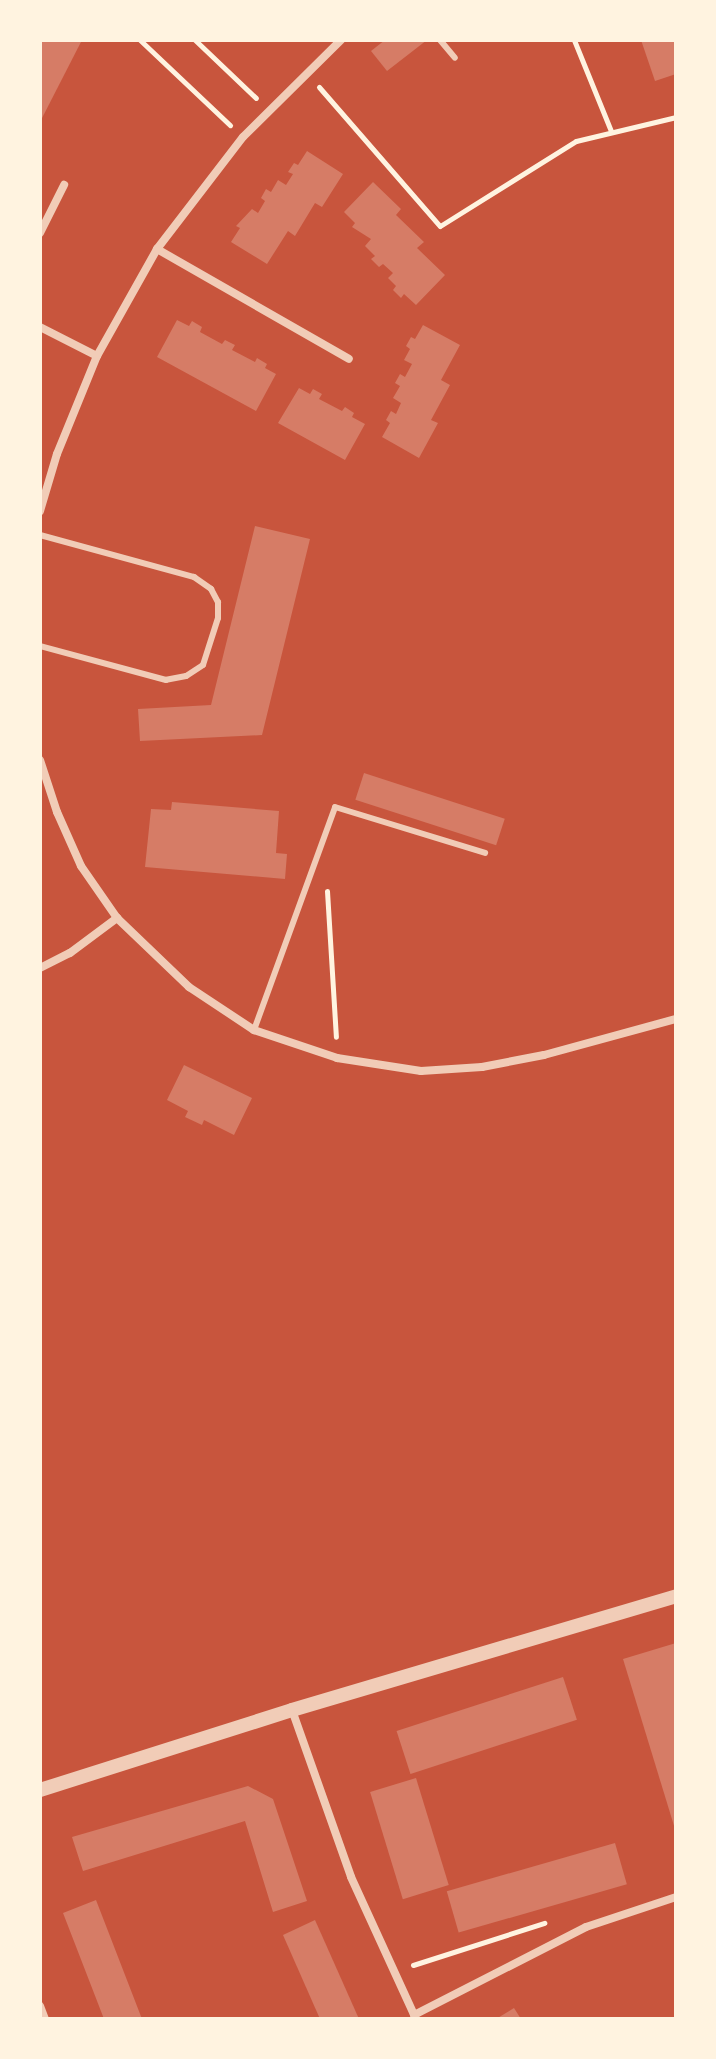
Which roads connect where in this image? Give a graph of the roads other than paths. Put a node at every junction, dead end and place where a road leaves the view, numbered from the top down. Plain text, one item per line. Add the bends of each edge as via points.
1 (341, 40) edge
2 (440, 40) edge
3 (455, 58) dead end
4 (64, 185) dead end
5 (40, 233) edge
6 (157, 249) junction
7 (40, 327) edge
8 (97, 356) junction
9 (349, 359) dead end
10 (40, 511) edge
11 (40, 535) edge
12 (40, 646) edge
13 (40, 760) edge
14 (485, 853) dead end
15 (117, 918) junction
16 (40, 968) edge
17 (676, 1019) edge
18 (254, 1030) junction
19 (676, 1596) edge
20 (292, 1710) junction
21 (40, 1790) edge
22 (676, 1897) edge
23 (40, 2006) edge
24 (415, 2017) edge
25 (45, 2019) edge

1 - 6 street via 243,137
2 - 3 lane
4 - 5 street
6 - 8 street
6 - 9 street
7 - 8 street
8 - 10 street
11 - 12 lane via 194,577 218,602 203,665 186,676 166,680
13 - 15 street via 81,866
14 - 18 lane via 335,807
15 - 16 street
15 - 18 street via 189,987
17 - 18 street via 544,1055 421,1071 337,1058
19 - 20 street
20 - 21 street
20 - 24 street via 351,1877
22 - 24 street via 586,1927
23 - 25 street

